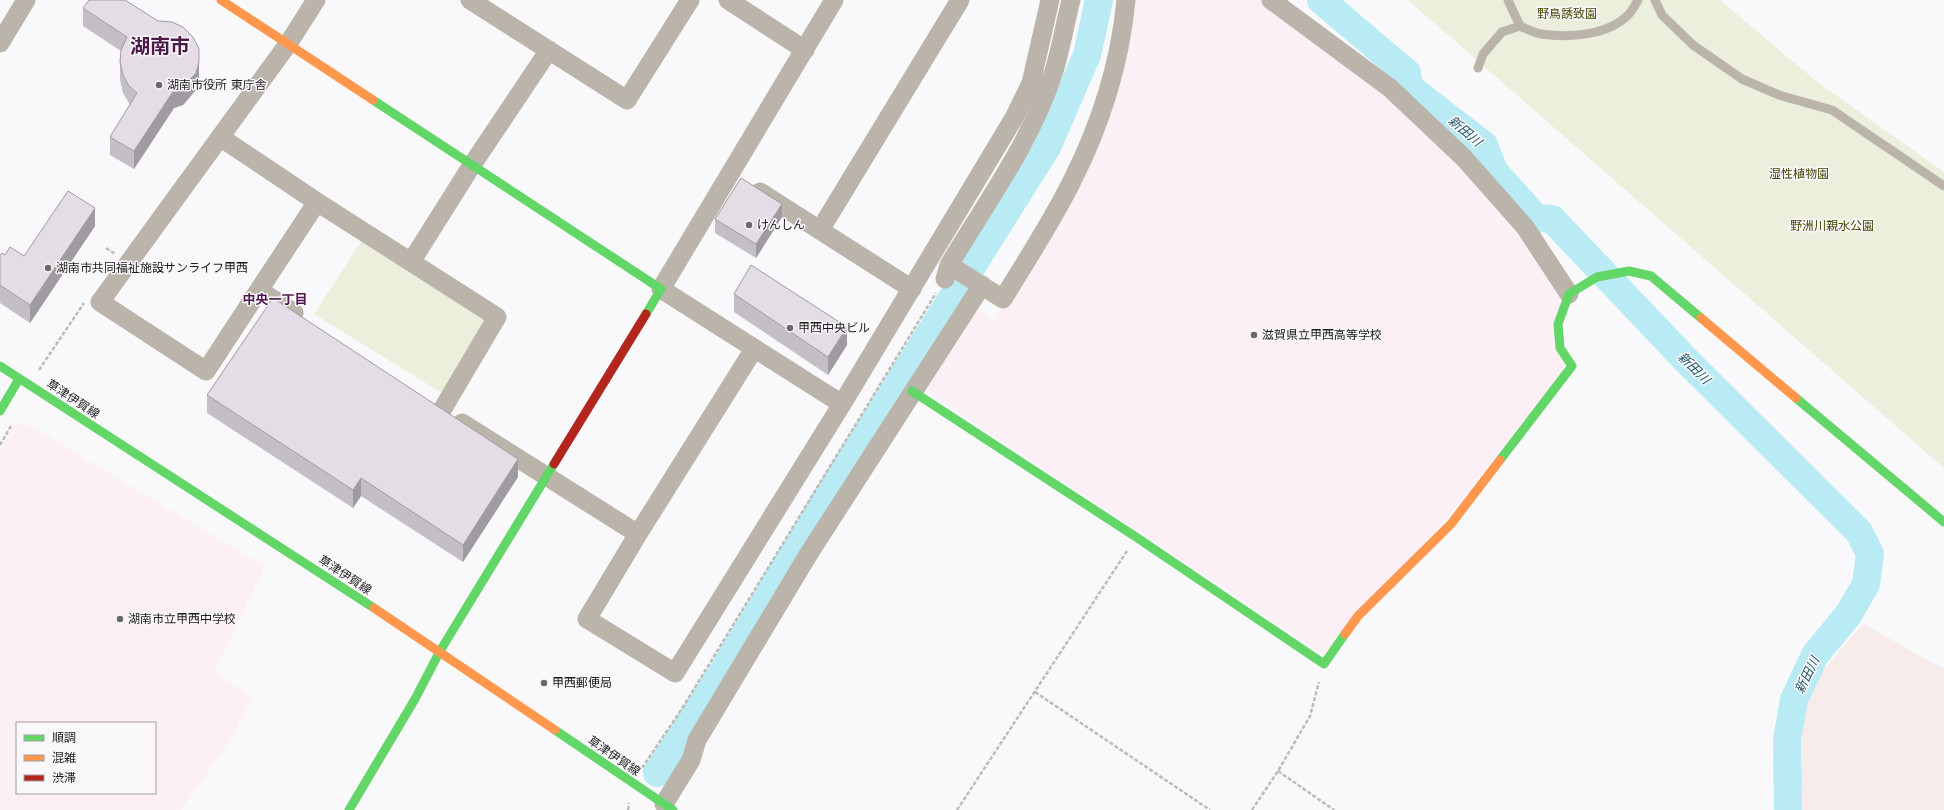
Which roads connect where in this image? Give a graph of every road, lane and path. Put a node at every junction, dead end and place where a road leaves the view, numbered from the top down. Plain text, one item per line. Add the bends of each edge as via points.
1 (26, 0) edge
2 (222, 0) edge
3 (316, 0) edge
4 (470, 0) edge
5 (690, 0) edge
6 (728, 0) edge
7 (834, 0) edge
8 (960, 0) edge
9 (1050, 0) edge
10 (1071, 0) edge
11 (1126, 0) edge
12 (1271, 0) edge
13 (1508, 0) edge
14 (1638, 0) edge
15 (1655, 0) edge
16 (1520, 26) junction
17 (0, 43) edge
18 (288, 44) junction
19 (549, 50) junction
20 (805, 50) junction
21 (1478, 68) dead end
22 (220, 137) junction
23 (472, 165) junction
24 (731, 173) junction
25 (1944, 186) edge
26 (318, 202) junction
27 (820, 230) junction
28 (106, 248) dead end
29 (117, 256) dead end
30 (411, 262) junction
31 (949, 270) junction
32 (979, 284) junction
33 (661, 289) junction
34 (912, 289) junction
35 (259, 290) junction
36 (1569, 294) junction
37 (75, 315) dead end
38 (311, 324) edge
39 (754, 349) junction
40 (0, 366) edge
41 (38, 371) dead end
42 (19, 378) junction
43 (912, 391) junction
44 (842, 404) junction
45 (0, 411) edge
46 (12, 424) dead end
47 (0, 445) edge
48 (547, 478) junction
49 (1944, 522) edge
50 (638, 534) junction
51 (1136, 537) junction
52 (440, 651) junction
53 (1324, 664) junction
54 (1035, 692) junction
55 (1278, 771) junction
56 (636, 785) junction
57 (666, 805) edge
58 (349, 810) edge
59 (957, 810) edge
60 (1210, 810) edge
61 (1252, 810) edge
62 (1334, 810) edge

1 - 17 street
2 - 18 street
3 - 18 street
4 - 19 street
5 - 19 street via 627,100
6 - 20 street
7 - 20 street
8 - 27 street
9 - 34 street via 1031,83 1014,118
10 - 31 street via 1054,72 1034,119
11 - 32 street via 1124,23 1113,74 1099,121 1071,184 1003,299
12 - 36 street via 1390,88 1464,158 1525,227
13 - 16 lane
14 - 16 lane via 1629,13 1613,26 1592,32 1571,35 1540,34
15 - 25 lane via 1662,15 1693,45 1742,79 1779,95 1832,110
16 - 21 lane via 1502,32 1483,54
18 - 22 street
18 - 23 street
19 - 23 street
20 - 24 street
22 - 26 street
22 - 35 street via 100,302 213,375
23 - 30 street
23 - 33 street
24 - 27 street
24 - 33 street
26 - 30 street
26 - 35 street
27 - 34 street
28 - 29 path
30 - 48 street via 497,317 435,406
31 - 32 street
31 - 56 path via 683,707 640,771
32 - 43 street
33 - 39 street
33 - 48 street
34 - 44 street
35 - 38 street
36 - 49 street via 1597,277 1629,271 1651,276
36 - 53 street via 1558,324 1560,348 1572,366 1451,524 1358,616
37 - 41 path
39 - 44 street
39 - 50 street
40 - 42 street, 草津伊賀線
42 - 45 street
42 - 52 street, 草津伊賀線
43 - 51 street
43 - 57 street via 697,740 691,760
44 - 50 street via 675,673 587,619
46 - 47 path
48 - 50 street
48 - 52 street
51 - 53 street
51 - 54 path
52 - 56 street, 草津伊賀線
52 - 58 street via 415,699
53 - 55 path via 1310,716
54 - 59 path
54 - 60 path
55 - 61 path
55 - 62 path
56 - 57 street, 草津伊賀線

